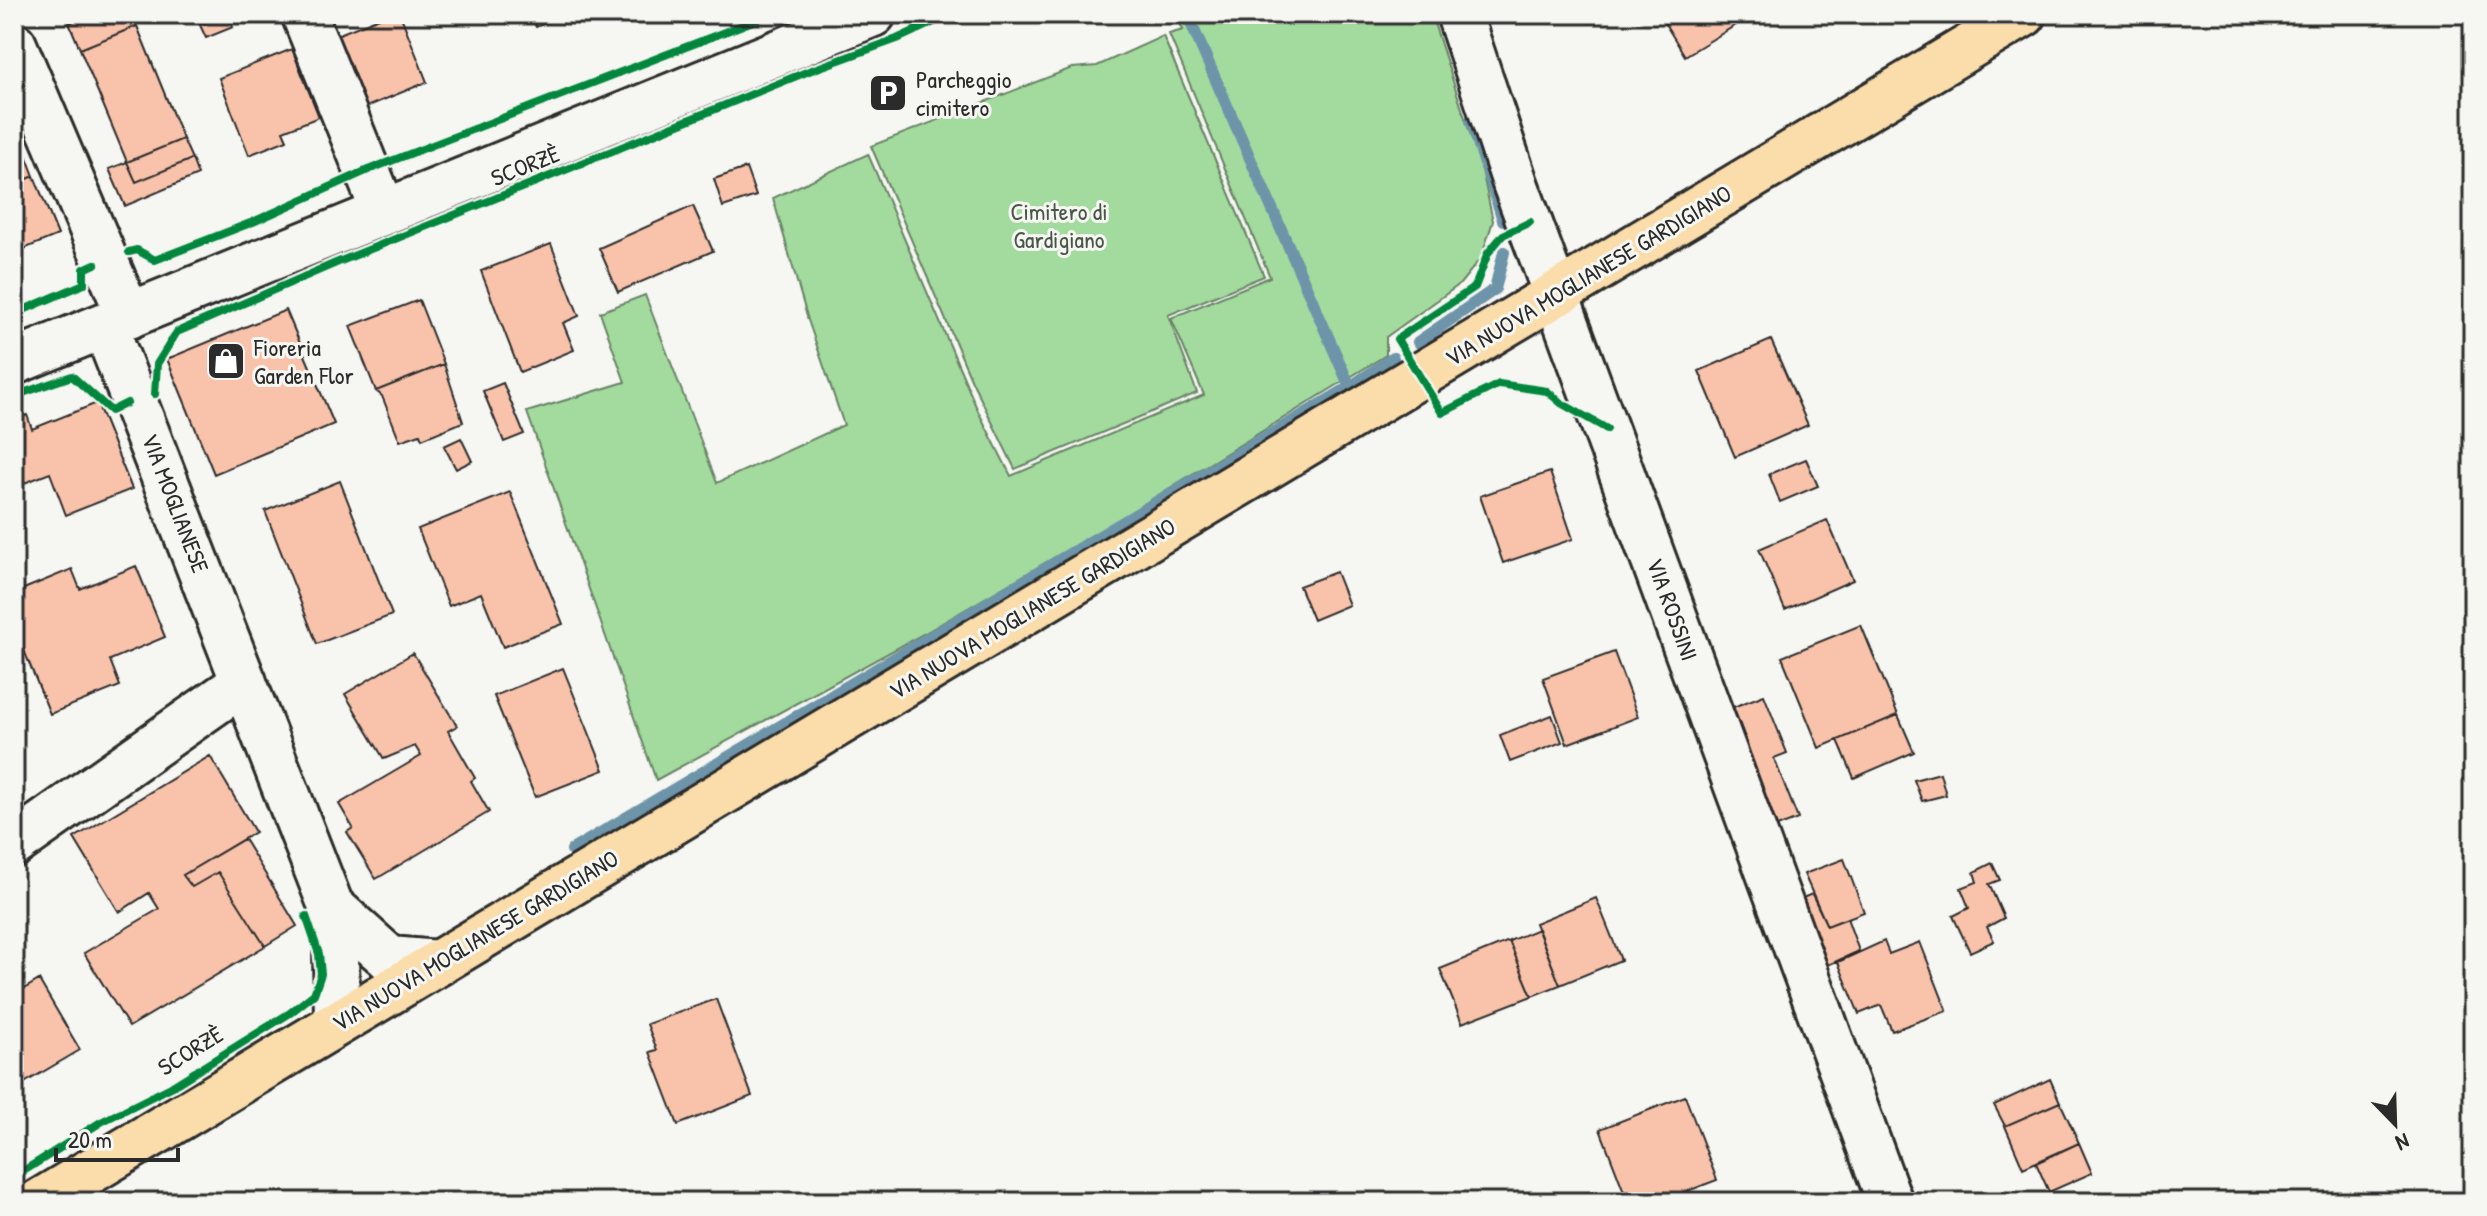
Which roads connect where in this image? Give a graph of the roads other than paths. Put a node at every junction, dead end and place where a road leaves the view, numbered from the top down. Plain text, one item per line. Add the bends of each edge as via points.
1 (304, 14) edge
2 (873, 14) edge
3 (1459, 14) edge
4 (2024, 14) edge
5 (14, 45) edge
6 (383, 210) junction
7 (1557, 294) junction
8 (117, 321) junction
9 (14, 362) edge
10 (244, 682) junction
11 (14, 844) edge
12 (331, 906) junction
13 (438, 963) junction
14 (337, 1023) junction
15 (39, 1202) edge
16 (1890, 1202) edge

1 - 6 street
2 - 6 street
3 - 7 street, VIA ROSSINI
4 - 7 main road, VIA NUOVA MOGLIANESE GARDIGIANO
5 - 8 street, VIA MOGLIANESE
6 - 8 street
7 - 13 main road, VIA NUOVA MOGLIANESE GARDIGIANO
7 - 16 street, VIA ROSSINI
8 - 9 street
8 - 10 street, VIA MOGLIANESE
10 - 11 street
10 - 12 street, VIA MOGLIANESE
12 - 13 street, VIA MOGLIANESE via 390,959
12 - 14 street, VIA MOGLIANESE
13 - 14 main road, VIA NUOVA MOGLIANESE GARDIGIANO
14 - 15 main road, VIA NUOVA MOGLIANESE GARDIGIANO

